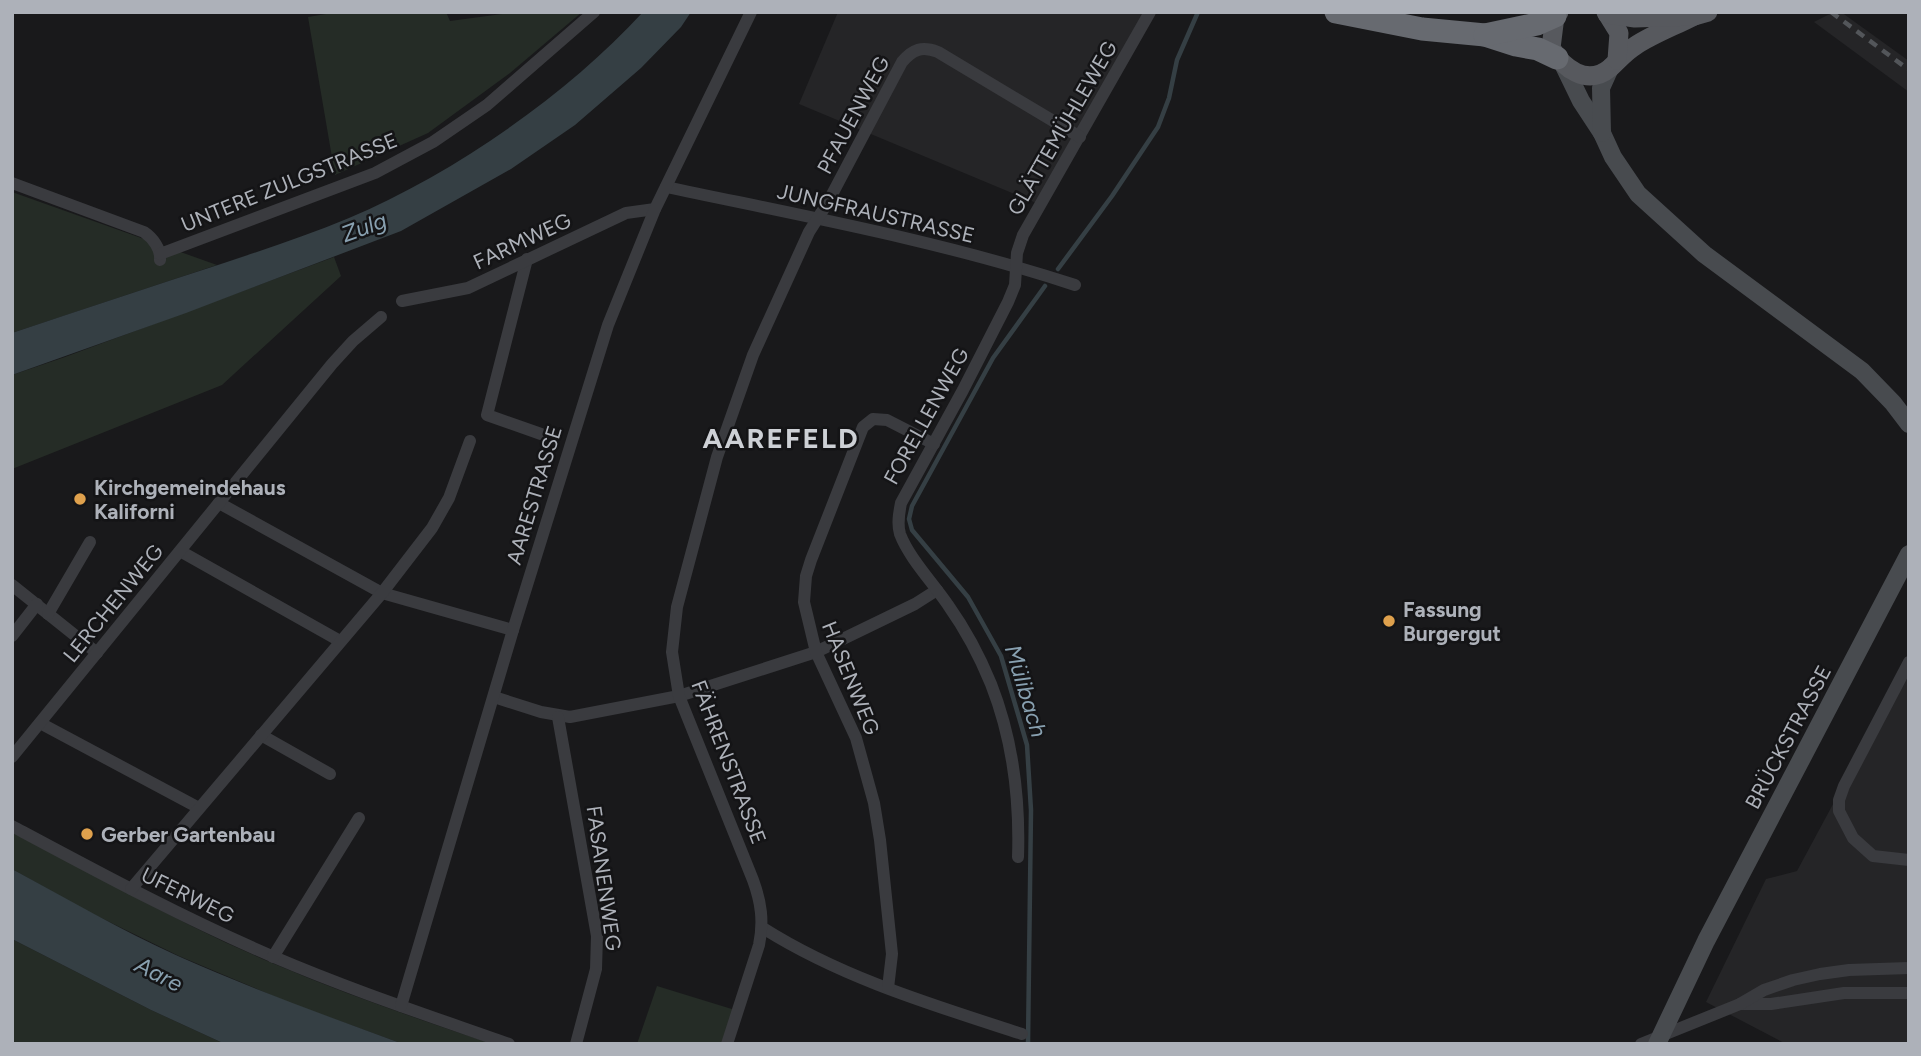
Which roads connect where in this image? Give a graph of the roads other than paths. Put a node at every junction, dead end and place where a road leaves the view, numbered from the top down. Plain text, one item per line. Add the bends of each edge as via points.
1 (594, 12) edge
2 (751, 12) edge
3 (1150, 12) edge
4 (1336, 12) edge
5 (1606, 13) edge
6 (1557, 14) edge
7 (1701, 14) edge
8 (1485, 35) junction
9 (1561, 62) junction
10 (1614, 64) junction
11 (1602, 133) junction
12 (1080, 137) junction
13 (12, 183) edge
14 (666, 187) junction
15 (655, 209) junction
16 (817, 219) junction
17 (527, 259) junction
18 (1017, 265) junction
19 (1075, 285) dead end
20 (402, 301) dead end
21 (381, 317) dead end
22 (1909, 424) edge
23 (541, 434) dead end
24 (470, 441) dead end
25 (934, 444) junction
26 (219, 503) junction
27 (90, 542) dead end
28 (180, 551) junction
29 (1909, 554) edge
30 (12, 585) edge
31 (937, 590) junction
32 (382, 593) junction
33 (37, 604) junction
34 (48, 614) junction
35 (513, 630) junction
36 (12, 636) edge
37 (340, 641) junction
38 (817, 652) junction
39 (97, 653) junction
40 (1909, 662) edge
41 (679, 696) junction
42 (494, 697) junction
43 (558, 717) junction
44 (40, 723) junction
45 (261, 735) junction
46 (12, 757) edge
47 (330, 775) dead end
48 (199, 808) junction
49 (359, 818) dead end
50 (12, 826) edge
51 (1017, 857) dead end
52 (1909, 860) edge
53 (131, 889) junction
54 (763, 928) junction
55 (273, 957) junction
56 (1909, 968) edge
57 (888, 988) junction
58 (1909, 993) edge
59 (1740, 1004) junction
60 (401, 1006) junction
61 (1021, 1034) dead end
62 (509, 1044) edge
63 (576, 1044) edge
64 (727, 1044) edge
65 (1640, 1044) edge
66 (1657, 1044) edge

1 - 13 street, UNTERE ZULGSTRASSE via 487,105 433,142 375,173 160,258 152,238 144,232
2 - 14 street, AARESTRASSE
3 - 12 street, GLÄTTEMÜHLEWEG
4 - 8 highway via 1422,29
5 - 7 main road via 1635,18
5 - 10 main road via 1619,33
6 - 8 highway via 1537,24
6 - 9 main road via 1551,48
7 - 10 main road via 1636,45
8 - 9 highway via 1538,49
9 - 10 main road via 1586,76
9 - 11 main road
10 - 11 main road via 1601,88
11 - 22 main road via 1624,176 1654,211 1704,254 1862,371
12 - 16 street, PFAUENWEG via 938,52 918,49 902,62
12 - 18 street, GLÄTTEMÜHLEWEG via 1023,235
14 - 15 street, AARESTRASSE
14 - 16 street, JUNGFRAUSTRASSE
15 - 17 street, FARMWEG via 626,213
15 - 35 street, AARESTRASSE via 595,361
16 - 18 street, JUNGFRAUSTRASSE
16 - 41 street, FÄHRENSTRASSE via 753,355 717,457 673,629
17 - 20 street, FARMWEG via 468,288
17 - 23 street via 487,415
18 - 19 street, JUNGFRAUSTRASSE
18 - 25 street, FORELLENWEG via 1009,302
21 - 26 street, LERCHENWEG via 332,364
24 - 32 street via 441,512
25 - 31 street, FORELLENWEG via 901,503 898,524 907,547
25 - 38 street, HASENWEG via 887,420 873,419 863,427 806,576 806,615
26 - 28 street, LERCHENWEG
26 - 32 street
27 - 34 street
28 - 37 street
28 - 39 street, LERCHENWEG
29 - 66 main road, BRÜCKSTRASSE
30 - 33 street
31 - 38 street
31 - 51 street, FORELLENWEG via 966,632 1003,719 1018,795
32 - 35 street
32 - 37 street
33 - 34 street
33 - 36 street
34 - 39 street
35 - 42 street, AARESTRASSE
37 - 45 street
38 - 41 street
38 - 57 street, HASENWEG via 856,738 874,803 892,954
39 - 44 street, LERCHENWEG
40 - 52 street via 1844,786 1839,811 1853,838 1873,856
41 - 43 street
41 - 54 street, FÄHRENSTRASSE via 759,895
42 - 43 street
42 - 60 street, AARESTRASSE
43 - 63 street, FASANENWEG via 597,936 594,981
44 - 46 street, LERCHENWEG
44 - 48 street
45 - 47 street
45 - 48 street
48 - 53 street
49 - 55 street
50 - 53 street, UFERWEG
53 - 55 street, UFERWEG
54 - 57 street via 846,973
54 - 64 street, FÄHRENSTRASSE
55 - 60 street, UFERWEG
56 - 59 street via 1820,974 1764,990
57 - 61 street
58 - 59 street via 1844,993
59 - 65 street
60 - 62 street, UFERWEG

